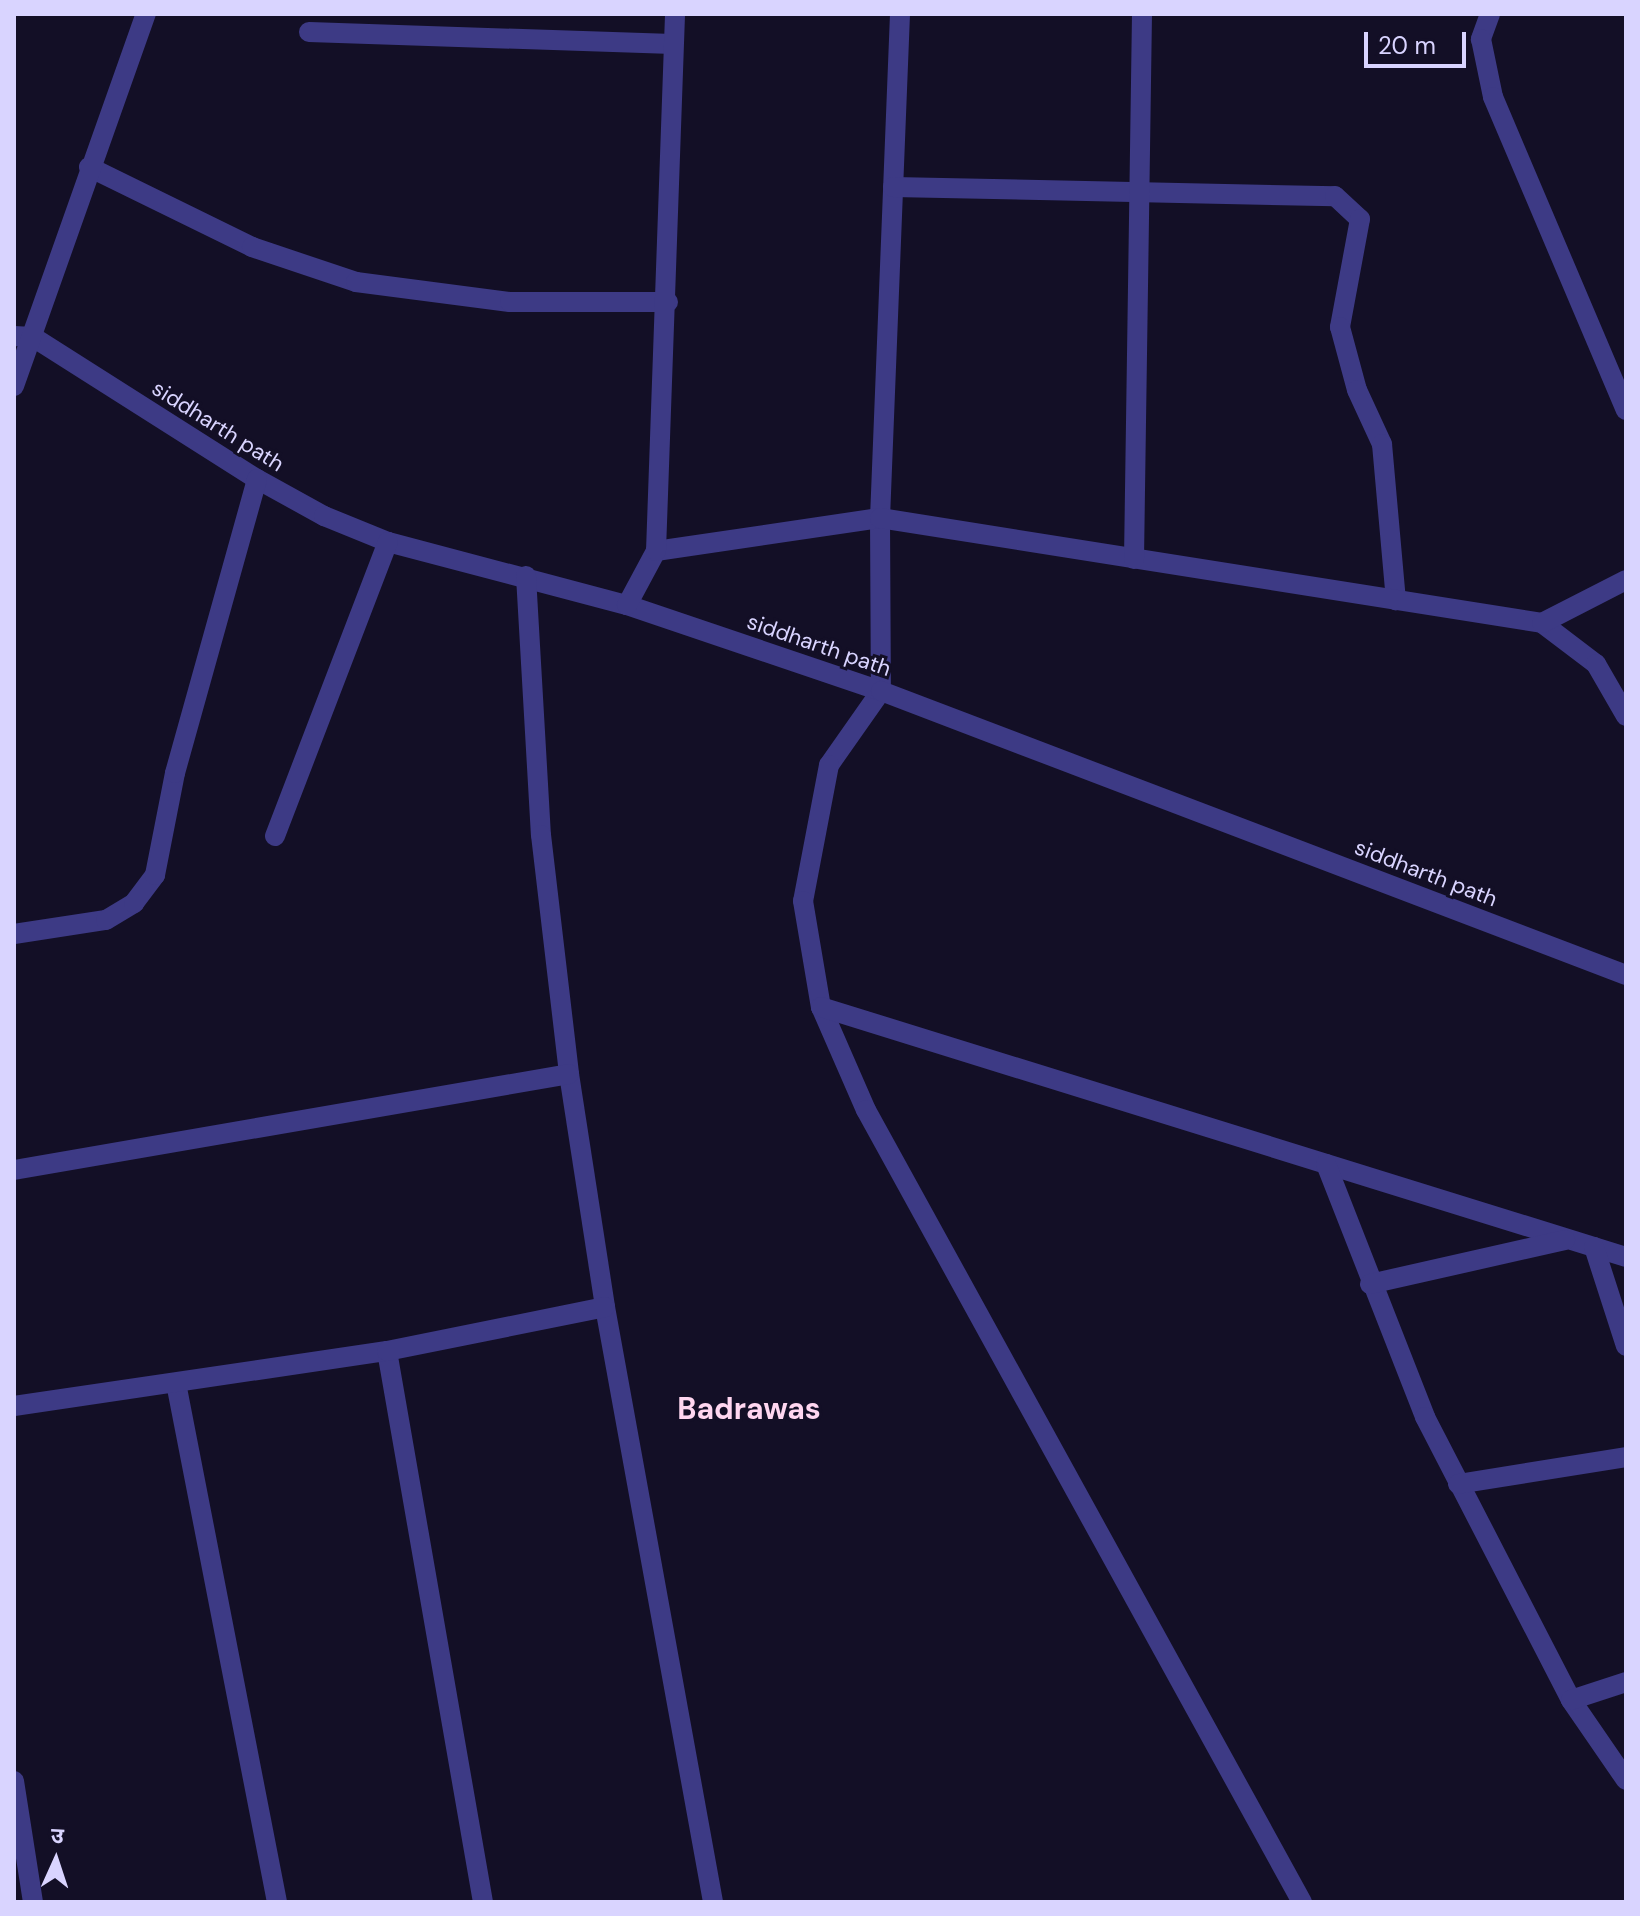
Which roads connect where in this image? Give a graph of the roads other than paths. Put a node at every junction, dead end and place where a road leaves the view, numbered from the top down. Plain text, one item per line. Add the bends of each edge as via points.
1 (146, 14) edge
2 (675, 14) edge
3 (900, 14) edge
4 (1142, 14) edge
5 (1490, 14) edge
6 (309, 32) dead end
7 (673, 44) junction
8 (89, 167) junction
9 (893, 187) junction
10 (1140, 192) junction
11 (668, 302) junction
12 (23, 337) edge
13 (14, 386) edge
14 (1626, 410) edge
15 (257, 479) junction
16 (880, 518) junction
17 (388, 542) junction
18 (656, 551) junction
19 (1134, 559) junction
20 (526, 576) junction
21 (1626, 580) edge
22 (1396, 600) junction
23 (627, 605) junction
24 (1542, 623) junction
25 (881, 691) junction
26 (1626, 716) edge
27 (275, 836) dead end
28 (14, 934) edge
29 (1626, 975) edge
30 (821, 1007) junction
31 (569, 1074) junction
32 (1326, 1164) junction
33 (14, 1170) edge
34 (1568, 1239) junction
35 (1594, 1247) junction
36 (1626, 1257) edge
37 (1370, 1284) junction
38 (605, 1307) junction
39 (1626, 1346) edge
40 (387, 1351) junction
41 (176, 1383) junction
42 (14, 1406) edge
43 (1626, 1457) edge
44 (1458, 1484) junction
45 (1626, 1682) edge
46 (1571, 1700) junction
47 (1626, 1780) edge
48 (14, 1781) edge
49 (33, 1902) edge
50 (277, 1902) edge
51 (483, 1902) edge
52 (713, 1902) edge
53 (1302, 1902) edge

1 - 8 street
2 - 7 street
3 - 9 street
4 - 10 street
5 - 14 street via 1481,39 1493,97
6 - 7 street
7 - 11 street
8 - 11 street via 252,247 356,282 510,302
8 - 12 street
9 - 10 street
9 - 16 street
10 - 19 street
10 - 22 street via 1335,196 1360,219 1340,327 1357,390 1382,444
11 - 18 street
12 - 13 street
12 - 15 street, siddharth path
15 - 17 street, siddharth path via 324,516
15 - 28 street via 175,773 155,875 134,903 106,920
16 - 18 street
16 - 19 street
16 - 25 street
17 - 20 street, siddharth path
17 - 27 street
18 - 23 street
19 - 22 street
20 - 23 street, siddharth path
20 - 31 street via 541,835
21 - 24 street
22 - 24 street
23 - 25 street, siddharth path
24 - 26 street via 1596,664
25 - 29 street, siddharth path
25 - 30 street via 829,765 803,901
30 - 32 street
30 - 53 street via 866,1110
31 - 33 street
31 - 38 street
32 - 34 street
32 - 37 street
34 - 35 street
34 - 37 street
35 - 36 street
35 - 39 street
37 - 44 street
38 - 40 street
38 - 52 street
40 - 41 street
40 - 51 street
41 - 42 street
41 - 50 street
43 - 44 street
44 - 46 street
45 - 46 street
46 - 47 street
48 - 49 street

